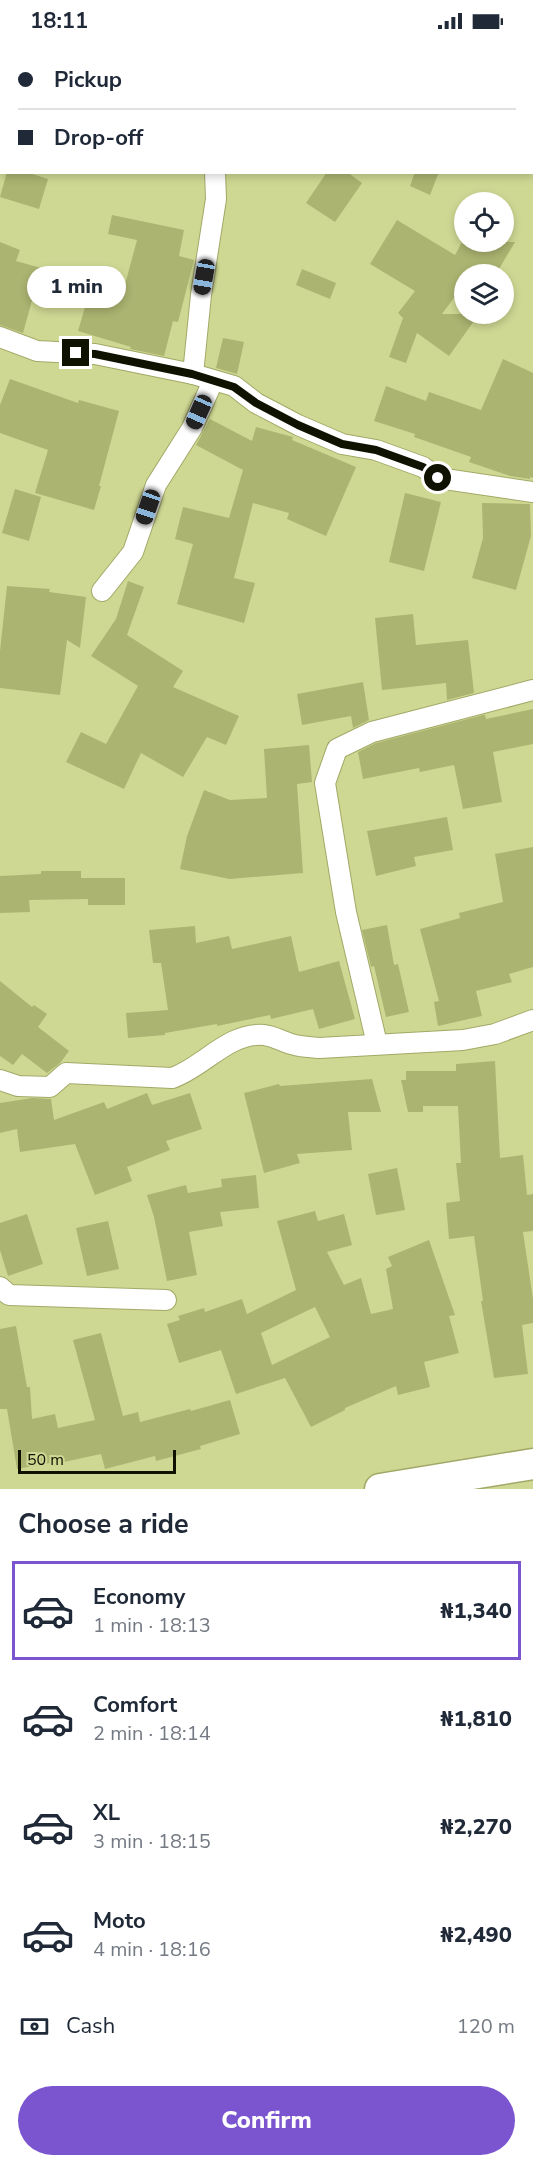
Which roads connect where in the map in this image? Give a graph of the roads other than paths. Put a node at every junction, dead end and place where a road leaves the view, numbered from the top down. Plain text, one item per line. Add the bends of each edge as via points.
1 (215, 174) edge
2 (0, 337) edge
3 (192, 374) junction
4 (213, 381) junction
5 (533, 492) edge
6 (102, 591) dead end
7 (533, 690) edge
8 (533, 1020) edge
9 (377, 1044) junction
10 (0, 1080) edge
11 (0, 1287) edge
12 (166, 1300) dead end
13 (533, 1464) edge
14 (380, 1489) edge

1 - 3 street via 216,199
2 - 3 street via 37,351 95,354
3 - 4 street
4 - 5 street via 234,387 256,403 342,444 376,450 423,467 438,478
4 - 6 street via 192,428 156,485 133,552
7 - 9 street via 372,732 337,749 325,783 346,912
8 - 9 street via 495,1034 463,1040
9 - 10 street via 319,1048 265,1035 242,1037 172,1078 66,1073 50,1087 18,1086
11 - 12 street via 9,1295
13 - 14 highway

